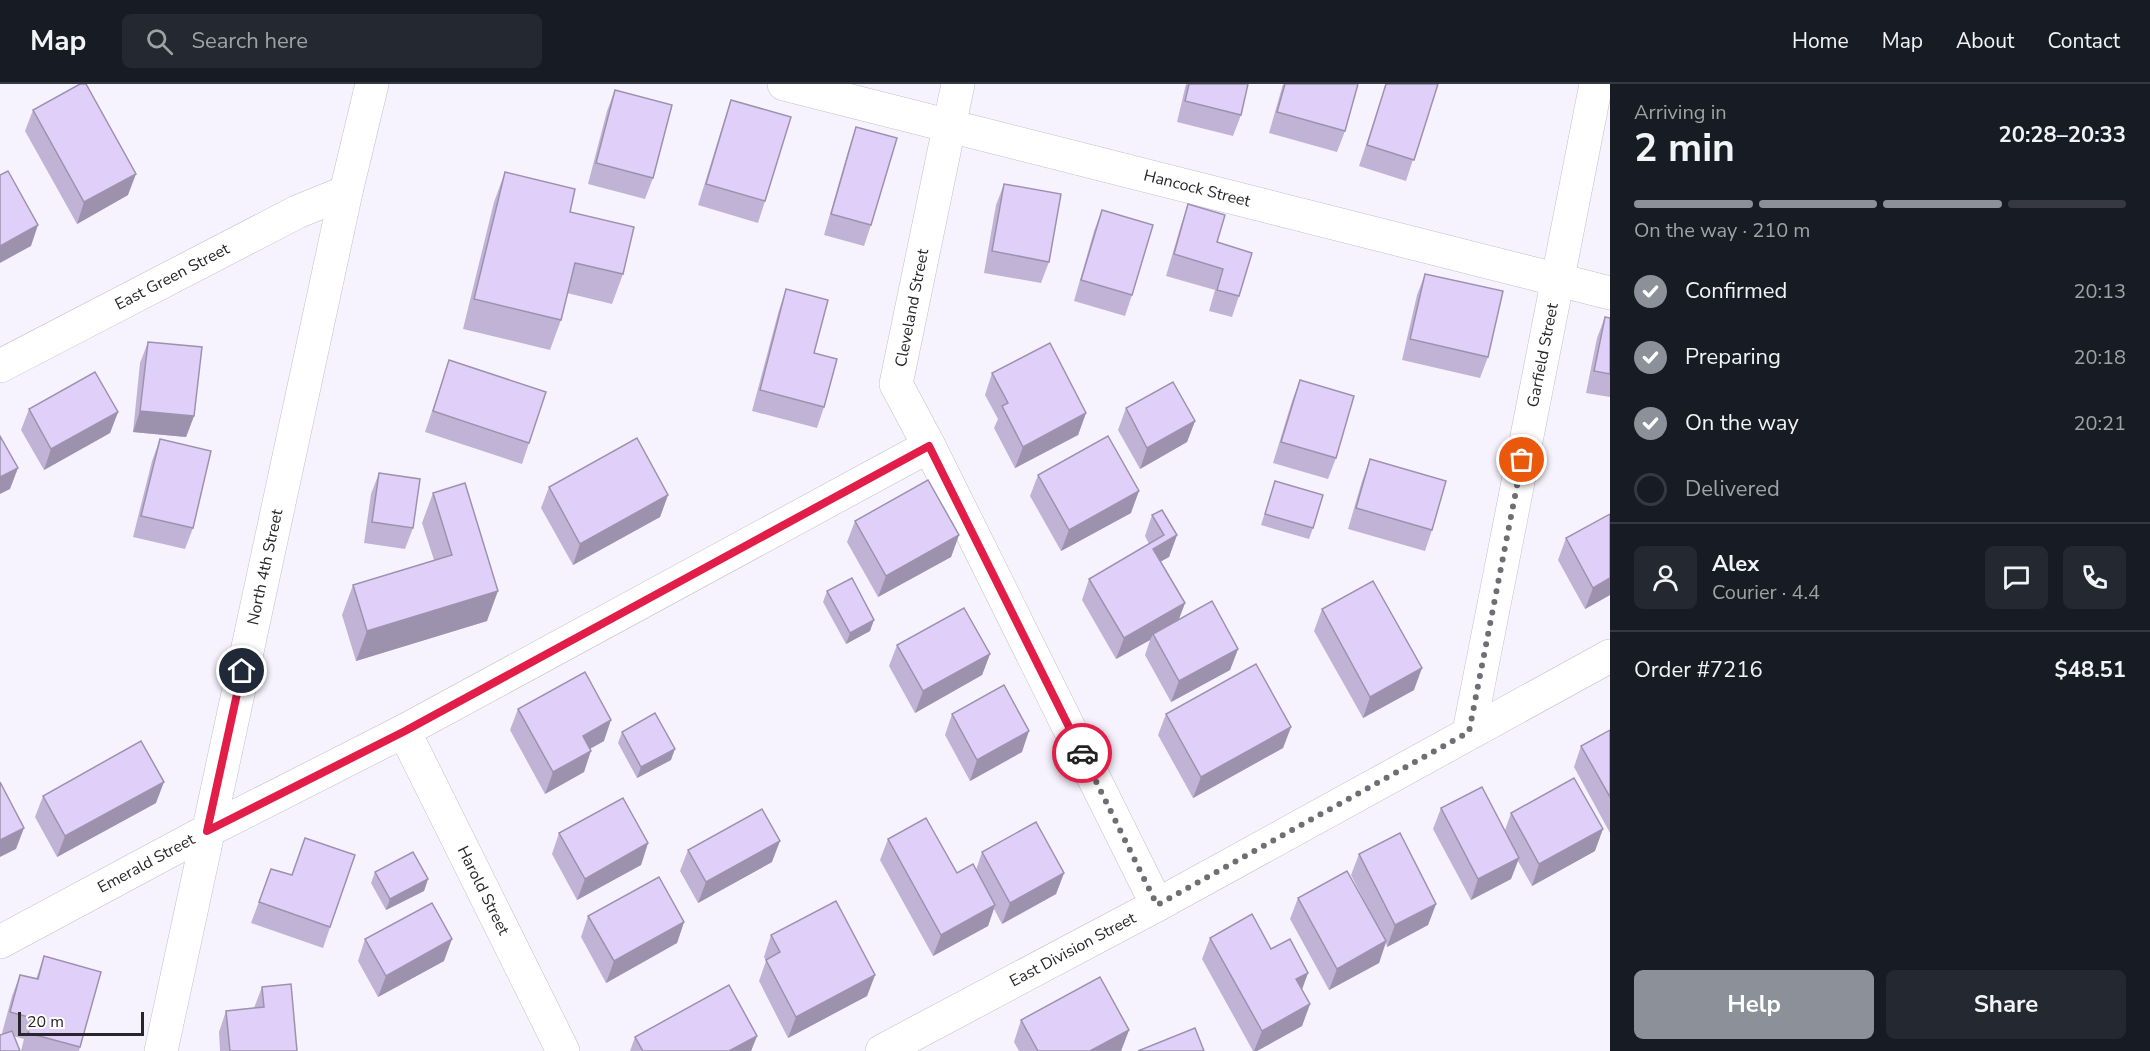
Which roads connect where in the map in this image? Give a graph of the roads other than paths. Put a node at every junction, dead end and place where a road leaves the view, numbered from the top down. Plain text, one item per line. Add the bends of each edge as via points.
1 (372, 84) edge
2 (784, 84) edge
3 (958, 84) edge
4 (1596, 84) edge
5 (949, 125) junction
6 (346, 192) junction
7 (1558, 279) junction
8 (1610, 293) edge
9 (0, 366) edge
10 (929, 446) junction
11 (1610, 656) edge
12 (405, 731) junction
13 (1469, 732) junction
14 (207, 831) junction
15 (1157, 905) junction
16 (0, 942) edge
17 (932, 1039) edge
18 (161, 1051) edge
19 (562, 1051) edge
20 (882, 1051) edge

1 - 6 street, North 4th Street
2 - 5 street, Hancock Street
3 - 5 street, Cleveland Street
4 - 7 street, Garfield Street
5 - 7 street, Hancock Street
5 - 10 street, Cleveland Street via 896,384
6 - 9 street, East Green Street via 297,212
6 - 14 street, North 4th Street
7 - 8 street, Hancock Street
7 - 13 street, Garfield Street
10 - 12 street, Emerald Street
10 - 15 street, Cleveland Street
11 - 13 street, East Division Street
12 - 14 street, Emerald Street
12 - 19 street, Harold Street
13 - 15 street, East Division Street
14 - 16 street, Emerald Street
14 - 18 street, North 4th Street
15 - 17 street, East Division Street
17 - 20 street, East Division Street

